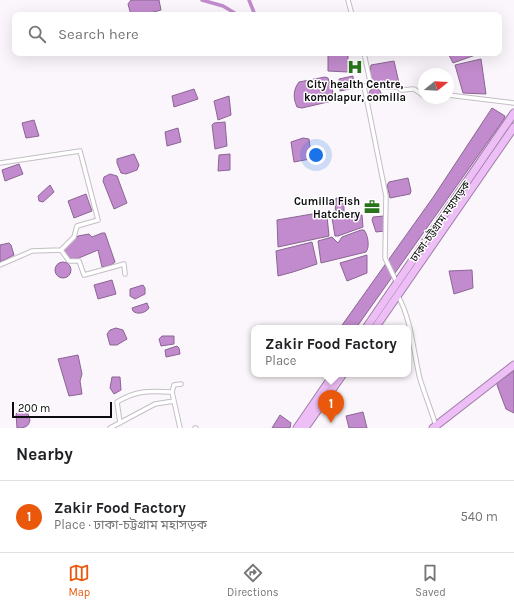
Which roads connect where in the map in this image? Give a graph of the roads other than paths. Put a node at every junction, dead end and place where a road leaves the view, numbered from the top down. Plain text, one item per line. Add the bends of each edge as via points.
1 (348, 0) edge
2 (351, 12) edge
3 (365, 56) edge
4 (371, 86) junction
5 (418, 92) edge
6 (454, 95) edge
7 (514, 103) edge
8 (514, 113) edge
9 (514, 127) edge
10 (0, 163) edge
11 (61, 250) junction
12 (0, 265) edge
13 (125, 274) dead end
14 (395, 280) junction
15 (398, 296) junction
16 (368, 325) edge
17 (377, 325) edge
18 (408, 325) edge
19 (411, 336) edge
20 (514, 366) edge
21 (332, 377) edge
22 (341, 377) edge
23 (181, 384) dead end
24 (172, 392) junction
25 (174, 401) junction
26 (120, 423) junction
27 (435, 427) edge
28 (110, 428) edge
29 (180, 428) edge
30 (297, 428) edge
31 (306, 428) edge

1 - 2 street
3 - 4 street
4 - 5 street via 398,87 401,90 414,89
4 - 14 street via 364,86 386,196 385,258
6 - 7 street
8 - 14 highway, ঢাকা-চট্টগ্রাম মহাসড়ক
9 - 15 highway, ঢাকা-চট্টগ্রাম মহাসড়ক
10 - 11 street via 80,151 98,220 77,226 74,237
11 - 12 street via 32,251
11 - 13 street via 69,261 79,261 84,275 124,264
14 - 16 highway, ঢাকা-চট্টগ্রাম মহাসড়ক
15 - 17 highway, ঢাকা-চট্টগ্রাম মহাসড়ক
15 - 18 street
19 - 27 street via 420,378
20 - 27 highway
21 - 30 highway
22 - 31 highway
23 - 24 street via 174,386
24 - 25 street
24 - 26 street via 140,392 126,396 117,402
25 - 26 street via 156,404
25 - 29 street
26 - 28 street

